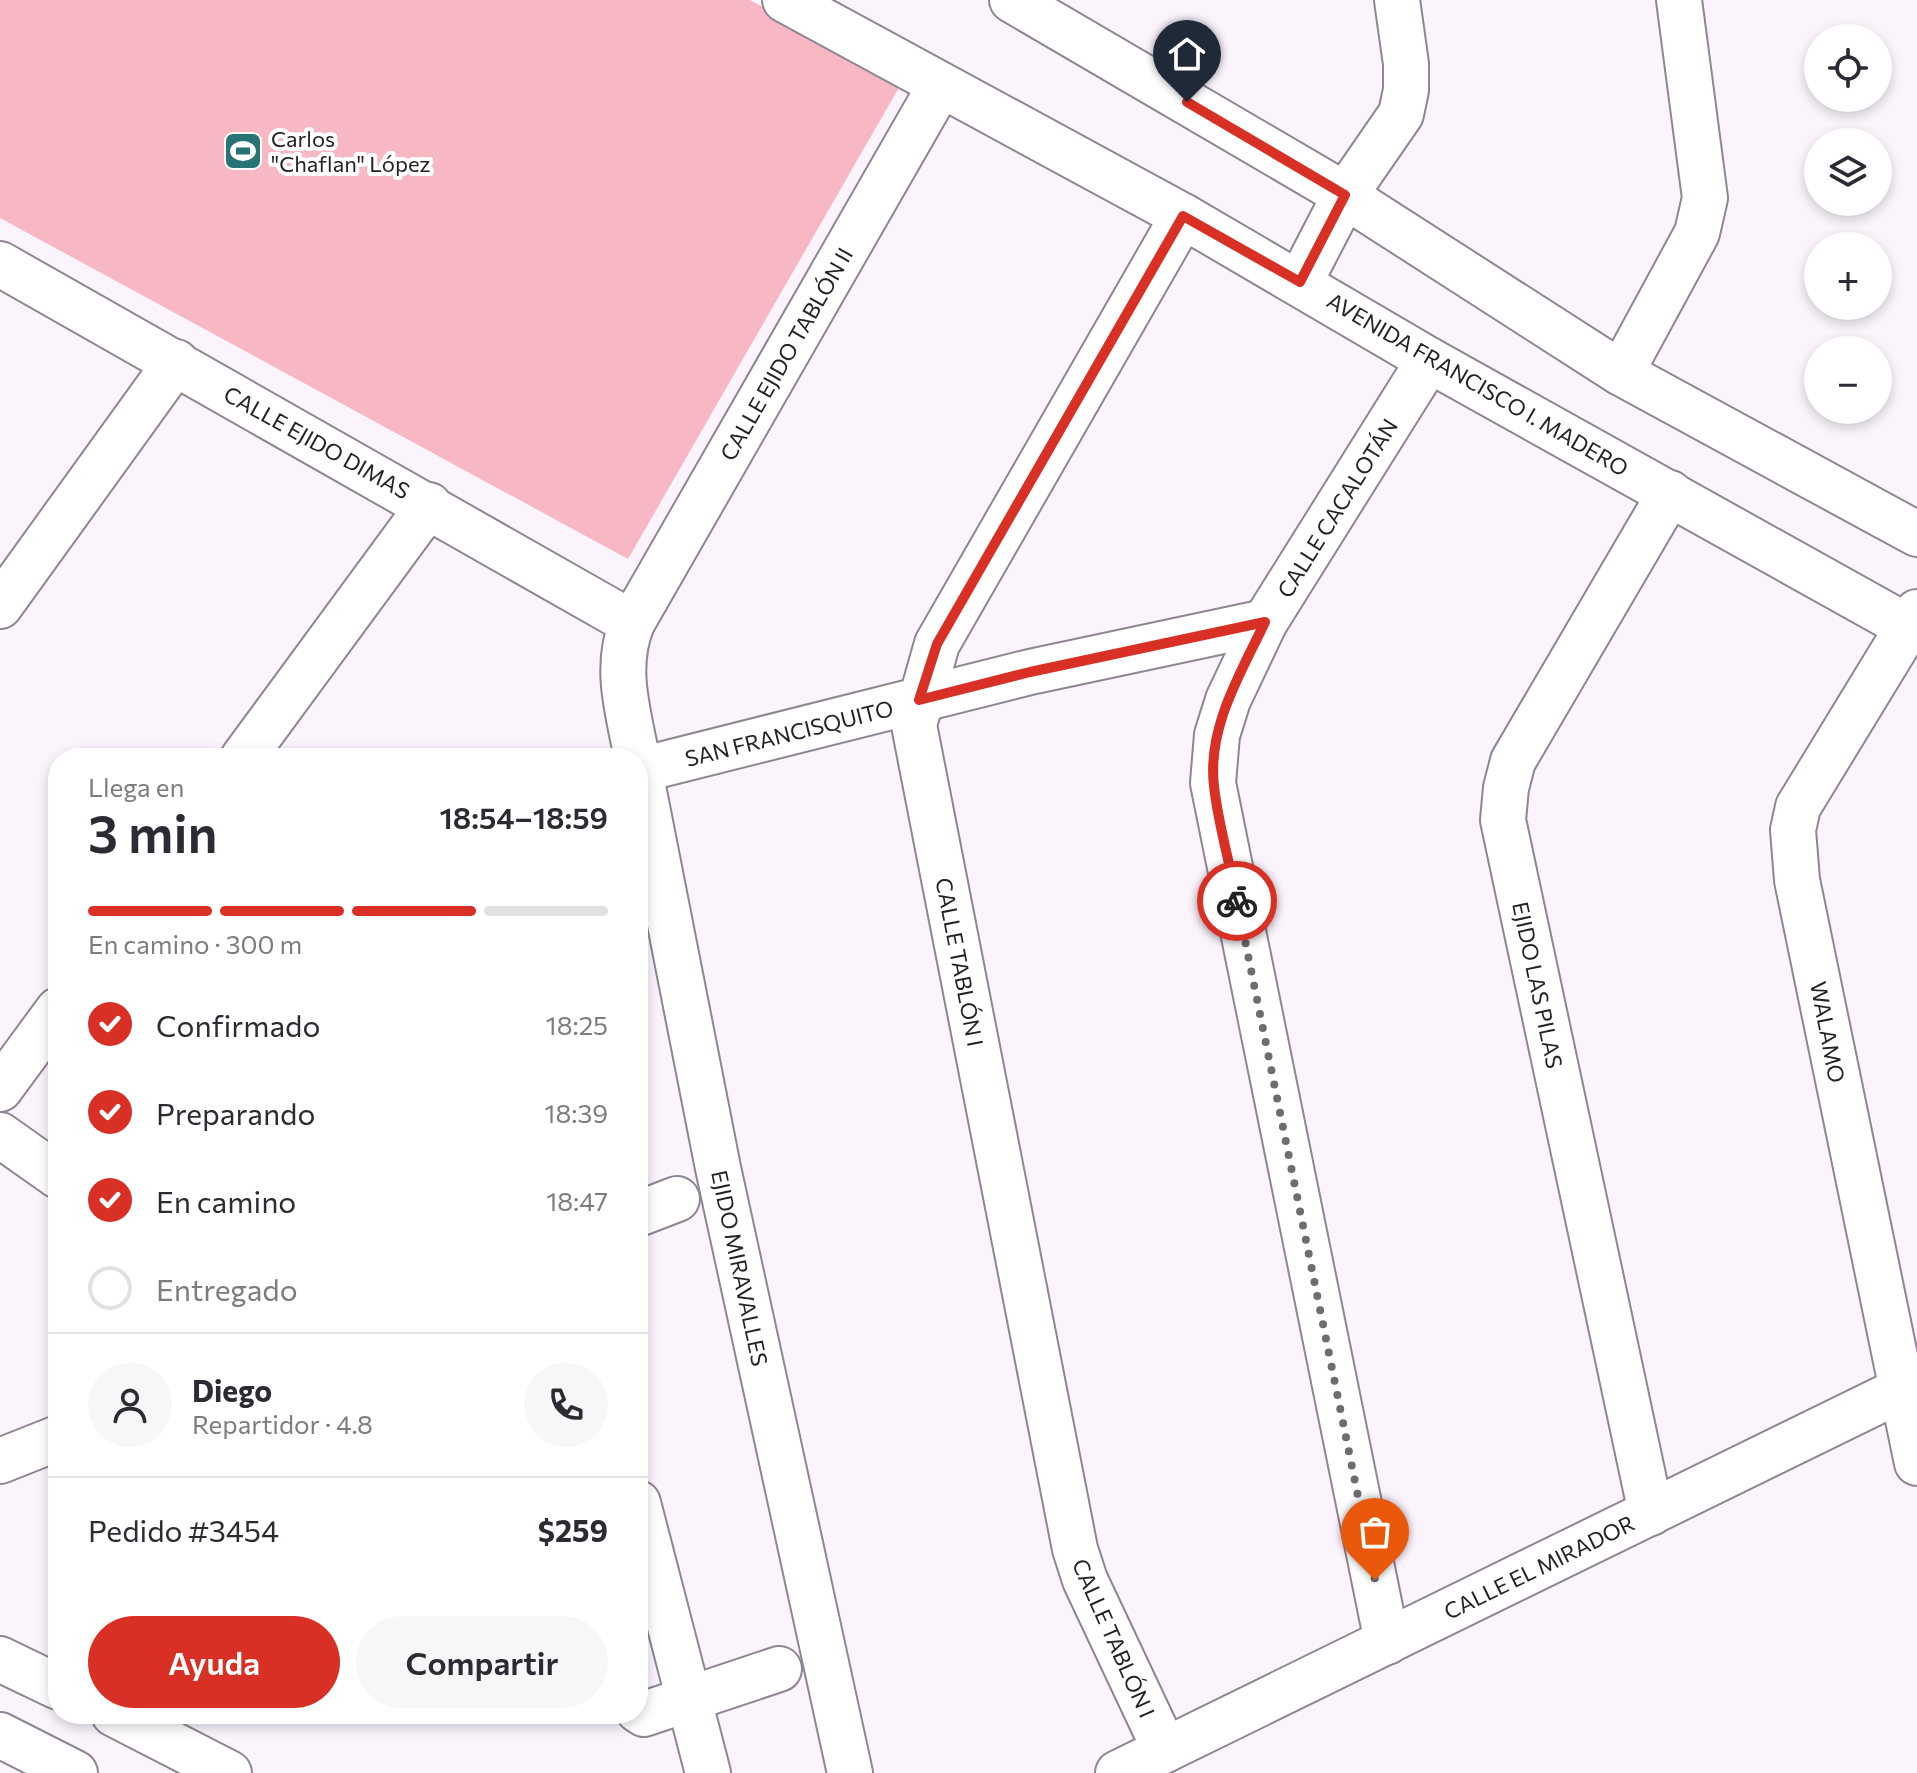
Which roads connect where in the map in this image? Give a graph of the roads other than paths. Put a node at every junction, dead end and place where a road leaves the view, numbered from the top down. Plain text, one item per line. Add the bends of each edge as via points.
1 (785, 0) edge
2 (1397, 0) edge
3 (1679, 0) edge
4 (1020, 2) edge
5 (940, 86) junction
6 (1345, 195) junction
7 (1183, 216) junction
8 (0, 264) edge
9 (1300, 282) junction
10 (1429, 360) junction
11 (176, 362) junction
12 (1621, 373) junction
13 (1670, 493) junction
14 (429, 505) junction
15 (1917, 534) edge
16 (0, 606) edge
17 (1265, 622) junction
18 (632, 623) junction
19 (1914, 624) edge
20 (919, 700) junction
21 (250, 748) edge
22 (635, 748) edge
23 (648, 761) edge
24 (648, 867) edge
25 (48, 1024) edge
26 (0, 1089) edge
27 (0, 1135) edge
28 (48, 1169) edge
29 (1908, 1386) edge
30 (48, 1442) edge
31 (0, 1461) edge
32 (1917, 1463) edge
33 (1651, 1513) junction
34 (648, 1542) edge
35 (1387, 1642) junction
36 (0, 1659) edge
37 (779, 1669) dead end
38 (48, 1682) edge
39 (688, 1699) junction
40 (648, 1713) edge
41 (133, 1724) edge
42 (0, 1735) edge
43 (168, 1743) edge
44 (1165, 1750) junction
45 (75, 1773) edge
46 (229, 1773) edge
47 (708, 1773) edge
48 (850, 1773) edge
49 (1118, 1773) edge

1 - 5 street, AVENIDA FRANCISCO I. MADERO
2 - 6 street via 1406,64 1401,114
3 - 12 street via 1705,198 1697,233
4 - 6 street
5 - 7 street, AVENIDA FRANCISCO I. MADERO
5 - 18 street, CALLE EJIDO TABLÓN II
6 - 9 street
6 - 12 street
7 - 9 street, AVENIDA FRANCISCO I. MADERO
7 - 20 street, CALLE TABLÓN I via 937,644
8 - 11 street, CALLE EJIDO DIMAS
9 - 10 street, AVENIDA FRANCISCO I. MADERO
10 - 13 street, AVENIDA FRANCISCO I. MADERO
10 - 17 street, CALLE CACALOTÁN
11 - 14 street, CALLE EJIDO DIMAS
11 - 16 street
12 - 15 street
13 - 19 street, AVENIDA FRANCISCO I. MADERO
13 - 33 street, EJIDO LAS PILAS via 1513,761 1503,820
14 - 18 street, CALLE EJIDO DIMAS
14 - 21 street
17 - 20 street, SAN FRANCISQUITO
17 - 35 street, CALLE CACALOTÁN via 1228,700 1217,735 1213,783
18 - 22 street, EJIDO MIRAVALLES via 623,646 621,677
19 - 29 street, WALAMO via 1798,807 1793,830 1797,880
20 - 23 street, SAN FRANCISQUITO
20 - 44 street, CALLE TABLÓN I via 914,725 1075,1549
24 - 48 street, EJIDO MIRAVALLES
25 - 26 street
27 - 28 street
29 - 32 street, WALAMO
29 - 33 street, CALLE EL MIRADOR
30 - 31 street
33 - 35 street, CALLE EL MIRADOR
34 - 39 street
35 - 44 street, CALLE EL MIRADOR
36 - 38 street
37 - 39 street
39 - 40 street
39 - 47 street
41 - 43 street
42 - 45 street
43 - 46 street
44 - 49 street, CALLE EL MIRADOR

